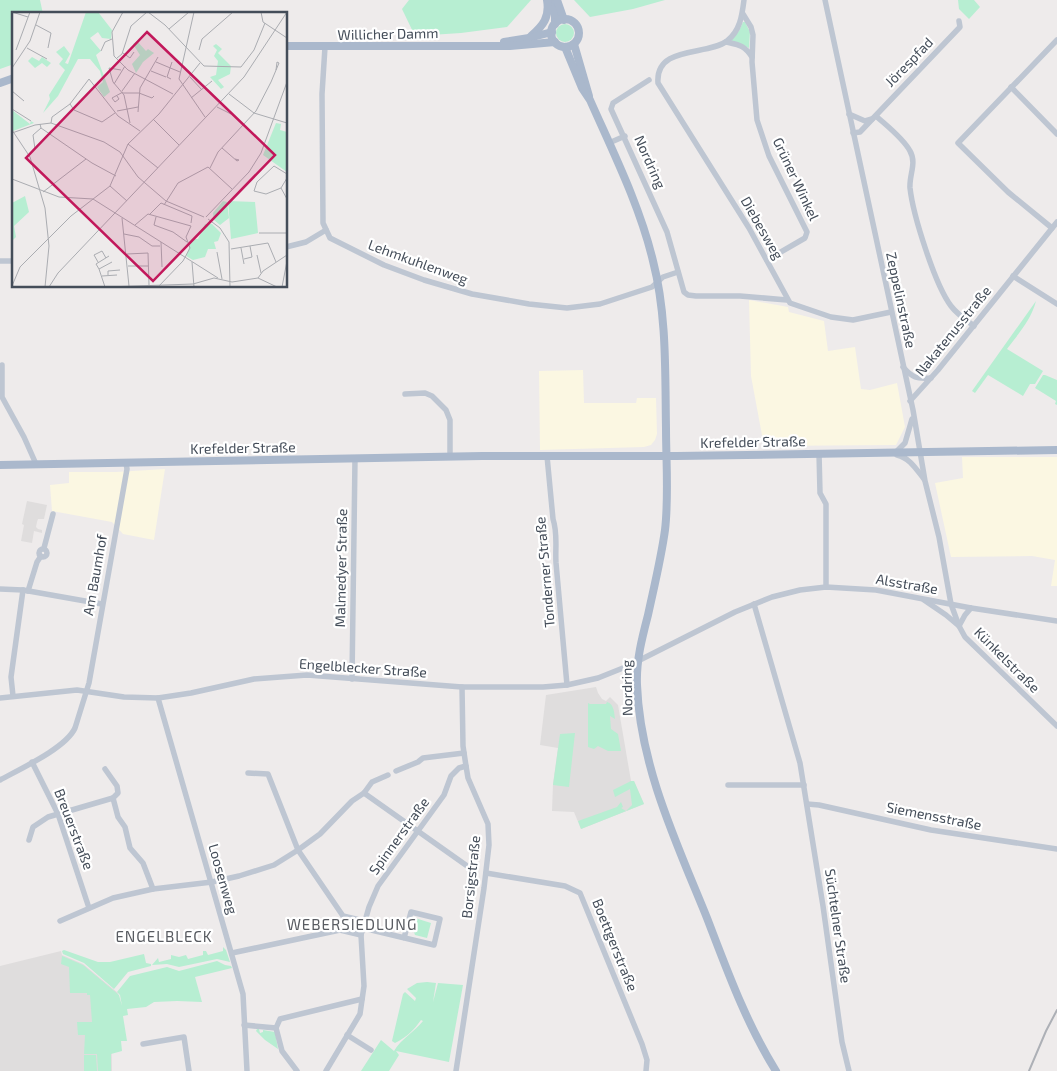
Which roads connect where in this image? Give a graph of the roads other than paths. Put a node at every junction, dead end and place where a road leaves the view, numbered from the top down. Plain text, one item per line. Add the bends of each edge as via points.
1 (549, 0) edge
2 (557, 0) edge
3 (744, 0) edge
4 (825, 0) edge
5 (742, 14) junction
6 (564, 20) junction
7 (959, 21) dead end
8 (554, 28) junction
9 (529, 38) junction
10 (1057, 40) edge
11 (555, 42) junction
12 (726, 42) junction
13 (574, 44) junction
14 (490, 45) junction
15 (288, 46) edge
16 (325, 47) junction
17 (565, 47) junction
18 (752, 57) junction
19 (12, 79) edge
20 (649, 80) dead end
21 (0, 83) edge
22 (1011, 87) junction
23 (590, 100) junction
24 (849, 114) junction
25 (874, 117) junction
26 (853, 133) junction
27 (1057, 134) edge
28 (624, 136) junction
29 (608, 143) junction
30 (1057, 222) edge
31 (1052, 228) junction
32 (326, 230) junction
33 (288, 246) edge
34 (767, 260) junction
35 (678, 272) junction
36 (1013, 276) junction
37 (658, 282) junction
38 (787, 300) junction
39 (1057, 304) edge
40 (891, 312) junction
41 (974, 326) junction
42 (2, 365) dead end
43 (902, 366) junction
44 (931, 378) junction
45 (405, 394) dead end
46 (910, 400) junction
47 (913, 410) junction
48 (1057, 450) edge
49 (920, 451) junction
50 (892, 452) junction
51 (819, 453) junction
52 (547, 456) junction
53 (666, 456) junction
54 (450, 457) junction
55 (356, 459) junction
56 (126, 463) junction
57 (36, 464) junction
58 (0, 465) edge
59 (925, 481) junction
60 (53, 514) dead end
61 (826, 587) junction
62 (0, 589) edge
63 (26, 590) junction
64 (922, 599) junction
65 (102, 604) junction
66 (754, 604) junction
67 (951, 604) junction
68 (972, 608) junction
69 (1057, 622) edge
70 (959, 626) junction
71 (637, 662) junction
72 (352, 679) junction
73 (567, 685) junction
74 (462, 687) junction
75 (87, 691) junction
76 (13, 696) junction
77 (0, 698) edge
78 (158, 698) junction
79 (1057, 726) edge
80 (464, 753) junction
81 (32, 762) junction
82 (466, 766) junction
83 (105, 769) dead end
84 (396, 772) dead end
85 (248, 773) dead end
86 (388, 775) dead end
87 (0, 780) edge
88 (728, 785) dead end
89 (804, 785) junction
90 (364, 793) junction
91 (113, 798) junction
92 (807, 804) junction
93 (58, 814) junction
94 (418, 830) junction
95 (29, 840) dead end
96 (1057, 849) edge
97 (298, 850) junction
98 (470, 868) dead end
99 (486, 873) junction
100 (212, 882) junction
101 (153, 889) junction
102 (89, 908) junction
103 (60, 921) dead end
104 (364, 921) junction
105 (363, 928) junction
106 (361, 935) junction
107 (404, 938) junction
108 (232, 953) junction
109 (362, 999) junction
110 (244, 1025) junction
111 (276, 1028) junction
112 (347, 1035) junction
113 (142, 1044) dead end
114 (371, 1050) dead end
115 (189, 1071) edge
116 (246, 1071) edge
117 (297, 1071) edge
118 (326, 1071) edge
119 (456, 1071) edge
120 (646, 1071) edge
121 (776, 1071) edge
122 (849, 1071) edge

1 - 8 main road via 555,14
1 - 9 main road via 545,22
2 - 6 main road
3 - 5 street
4 - 24 street, Zeppelinstraße
5 - 12 street via 739,25
5 - 18 street, Grüner Winkel via 753,35
6 - 8 main road
6 - 13 main road via 573,22 578,28 579,37
7 - 25 street, Jörespfad via 960,27
8 - 9 main road, Willicher Damm
8 - 11 main road
9 - 14 main road, Willicher Damm
10 - 22 street
11 - 14 main road, Willicher Damm
11 - 17 main road
12 - 18 street via 746,49
12 - 34 street, Diebesweg via 665,62 657,78 658,84
13 - 17 main road
13 - 23 main road, Nordring
14 - 16 main road, Willicher Damm
15 - 16 main road, Willicher Damm
16 - 32 street via 322,104 323,223
17 - 23 main road, Nordring
18 - 34 street, Grüner Winkel via 757,120 779,178 808,232 805,238
19 - 21 main road
20 - 28 street, Nordring via 613,103 611,109
22 - 27 street
22 - 31 street via 958,143 1008,192
23 - 29 main road, Nordring
24 - 25 street via 864,121
24 - 26 street, Zeppelinstraße
25 - 26 street, Jörespfad via 860,132
25 - 41 street via 910,150 914,161 910,188 915,212 940,288 951,306
26 - 40 street, Zeppelinstraße
28 - 29 street
28 - 35 street, Nordring via 667,232
29 - 37 main road, Nordring via 640,219
30 - 31 street, Nakatenusstraße
31 - 36 street, Nakatenusstraße
32 - 33 street via 306,242
32 - 37 street, Lehmkuhlenweg via 330,238 359,254 416,277 472,294 524,303 566,308 600,304 652,287
34 - 38 street, Diebesweg
35 - 37 street
35 - 38 street, Nordring via 684,292 691,296
36 - 39 street
36 - 41 street, Nakatenusstraße
37 - 53 main road, Nordring via 665,350
38 - 40 street via 822,314 853,320
40 - 43 street, Zeppelinstraße
41 - 44 street, Nakatenusstraße
42 - 57 street via 2,397
43 - 44 street via 918,379
43 - 46 street, Zeppelinstraße
44 - 46 street, Nakatenusstraße
45 - 54 street via 426,393 446,410 450,420
46 - 47 street, Zeppelinstraße
47 - 49 street, Zeppelinstraße
47 - 50 street via 909,435 903,447
48 - 49 main road, Krefelder Straße
49 - 50 main road, Krefelder Straße
49 - 59 street, Zeppelinstraße
50 - 51 main road, Krefelder Straße
50 - 59 street via 907,458
51 - 53 main road, Krefelder Straße
51 - 61 street via 820,492 826,504
52 - 53 main road, Krefelder Straße
52 - 54 main road, Krefelder Straße
52 - 73 street, Tonderner Straße via 556,527 556,563
53 - 71 main road, Nordring via 665,531
54 - 55 main road, Krefelder Straße
55 - 56 main road, Krefelder Straße
55 - 72 street, Malmedyer Straße
56 - 57 main road, Krefelder Straße
56 - 65 street, Am Baumhof
57 - 58 main road, Krefelder Straße
59 - 67 street, Zeppelinstraße via 940,536
60 - 63 street via 44,548 39,551 41,556
61 - 64 street, Alsstraße via 876,590
61 - 66 street, Alsstraße via 781,594
62 - 63 street
63 - 65 street
63 - 76 street via 11,677
64 - 67 street, Alsstraße
64 - 70 street
65 - 75 street, Am Baumhof
66 - 71 street, Engelblecker Straße
66 - 89 street, Süchtelner Straße via 789,721
67 - 68 street, Alsstraße
67 - 70 street, Künkelstraße
68 - 69 street, Alsstraße
68 - 70 street
70 - 79 street, Künkelstraße via 965,637
71 - 73 street, Engelblecker Straße via 598,678
71 - 121 main road, Nordring via 640,722 656,786 745,1013
72 - 74 street, Engelblecker Straße
72 - 78 street, Engelblecker Straße via 307,675 254,679
73 - 74 street, Engelblecker Straße
74 - 80 street, Borsigstraße
75 - 76 street, Engelblecker Straße
75 - 78 street, Engelblecker Straße
75 - 81 street via 72,735
76 - 77 street, Engelblecker Straße
78 - 100 street, Loosenweg
80 - 82 street, Borsigstraße
80 - 84 street via 423,758
81 - 87 street
81 - 93 street, Breuerstraße
82 - 94 street, Spinnerstraße via 451,776 444,796
82 - 99 street, Borsigstraße via 488,824
83 - 91 street via 117,786 118,793
85 - 97 street via 268,774
86 - 90 street via 372,782
88 - 89 street
89 - 92 street, Süchtelner Straße
90 - 94 street
90 - 97 street
91 - 93 street
91 - 101 street via 130,848 143,863
92 - 96 street, Siemensstraße via 938,831
92 - 122 street, Süchtelner Straße
93 - 95 street via 33,827
93 - 102 street, Breuerstraße
94 - 98 street
94 - 104 street, Spinnerstraße via 378,886
97 - 100 street via 274,864
97 - 104 street via 343,916
99 - 119 street, Borsigstraße
99 - 120 street, Boettgerstraße via 565,886 580,893 642,1044
100 - 101 street
100 - 108 street, Loosenweg
101 - 102 street via 113,898
102 - 103 street
104 - 105 street, Spinnerstraße
105 - 106 street, Spinnerstraße
105 - 107 street
106 - 108 street via 340,930
106 - 109 street, Spinnerstraße
107 - 107 street via 434,945 440,919 410,912
108 - 110 street, Loosenweg via 243,994
109 - 111 street via 280,1019
109 - 112 street, Spinnerstraße via 360,1014
110 - 111 street
110 - 116 street, Loosenweg
111 - 117 street via 282,1051
112 - 114 street
112 - 118 street, Spinnerstraße
113 - 115 street via 184,1037

